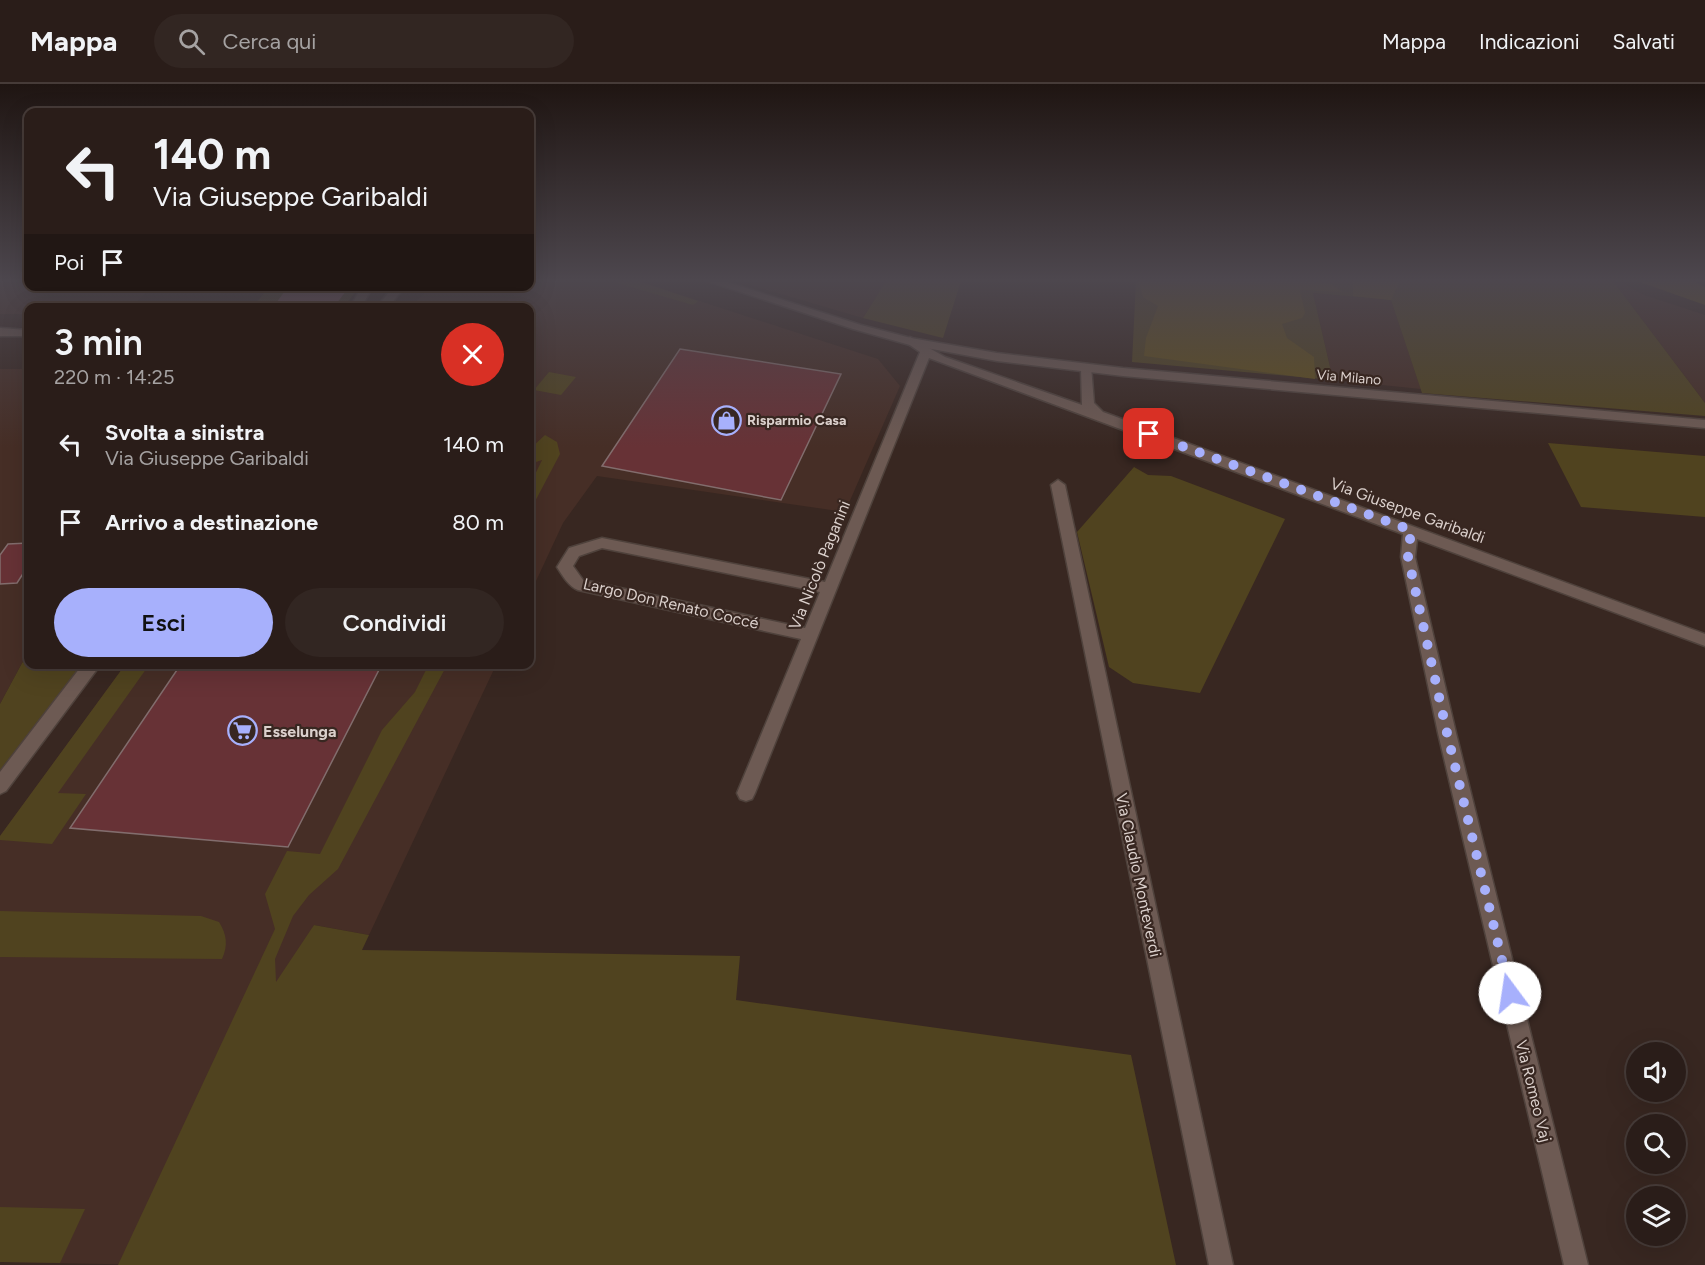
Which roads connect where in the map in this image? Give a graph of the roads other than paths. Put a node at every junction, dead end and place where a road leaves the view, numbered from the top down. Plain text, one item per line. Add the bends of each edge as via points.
1 (894, 336) edge
2 (910, 341) junction
3 (926, 351) junction
4 (1087, 369) junction
5 (1098, 415) junction
6 (1705, 424) edge
7 (1058, 485) dead end
8 (1411, 530) junction
9 (829, 588) junction
10 (810, 635) junction
11 (1705, 640) edge
12 (89, 669) edge
13 (0, 786) edge
14 (746, 793) dead end
15 (1221, 1265) edge
16 (1576, 1265) edge

1 - 2 street, Via Milano
2 - 3 street, Via Giuseppe Garibaldi
2 - 4 street, Via Milano
3 - 5 street, Via Giuseppe Garibaldi via 940,360
3 - 9 street, Via Nicolò Paganini
4 - 5 street via 1088,404
4 - 6 street, Via Milano
5 - 8 street, Via Giuseppe Garibaldi
7 - 15 street, Via Claudio Monteverdi
8 - 11 street, Via Giuseppe Garibaldi
8 - 16 street, Via Romeo Vaj via 1408,557 1447,733
9 - 10 street, Via Nicolò Paganini
9 - 10 street, Largo Don Renato Coccé via 602,543 574,552 565,567 578,584
10 - 14 street, Via Nicolò Paganini
12 - 13 street

